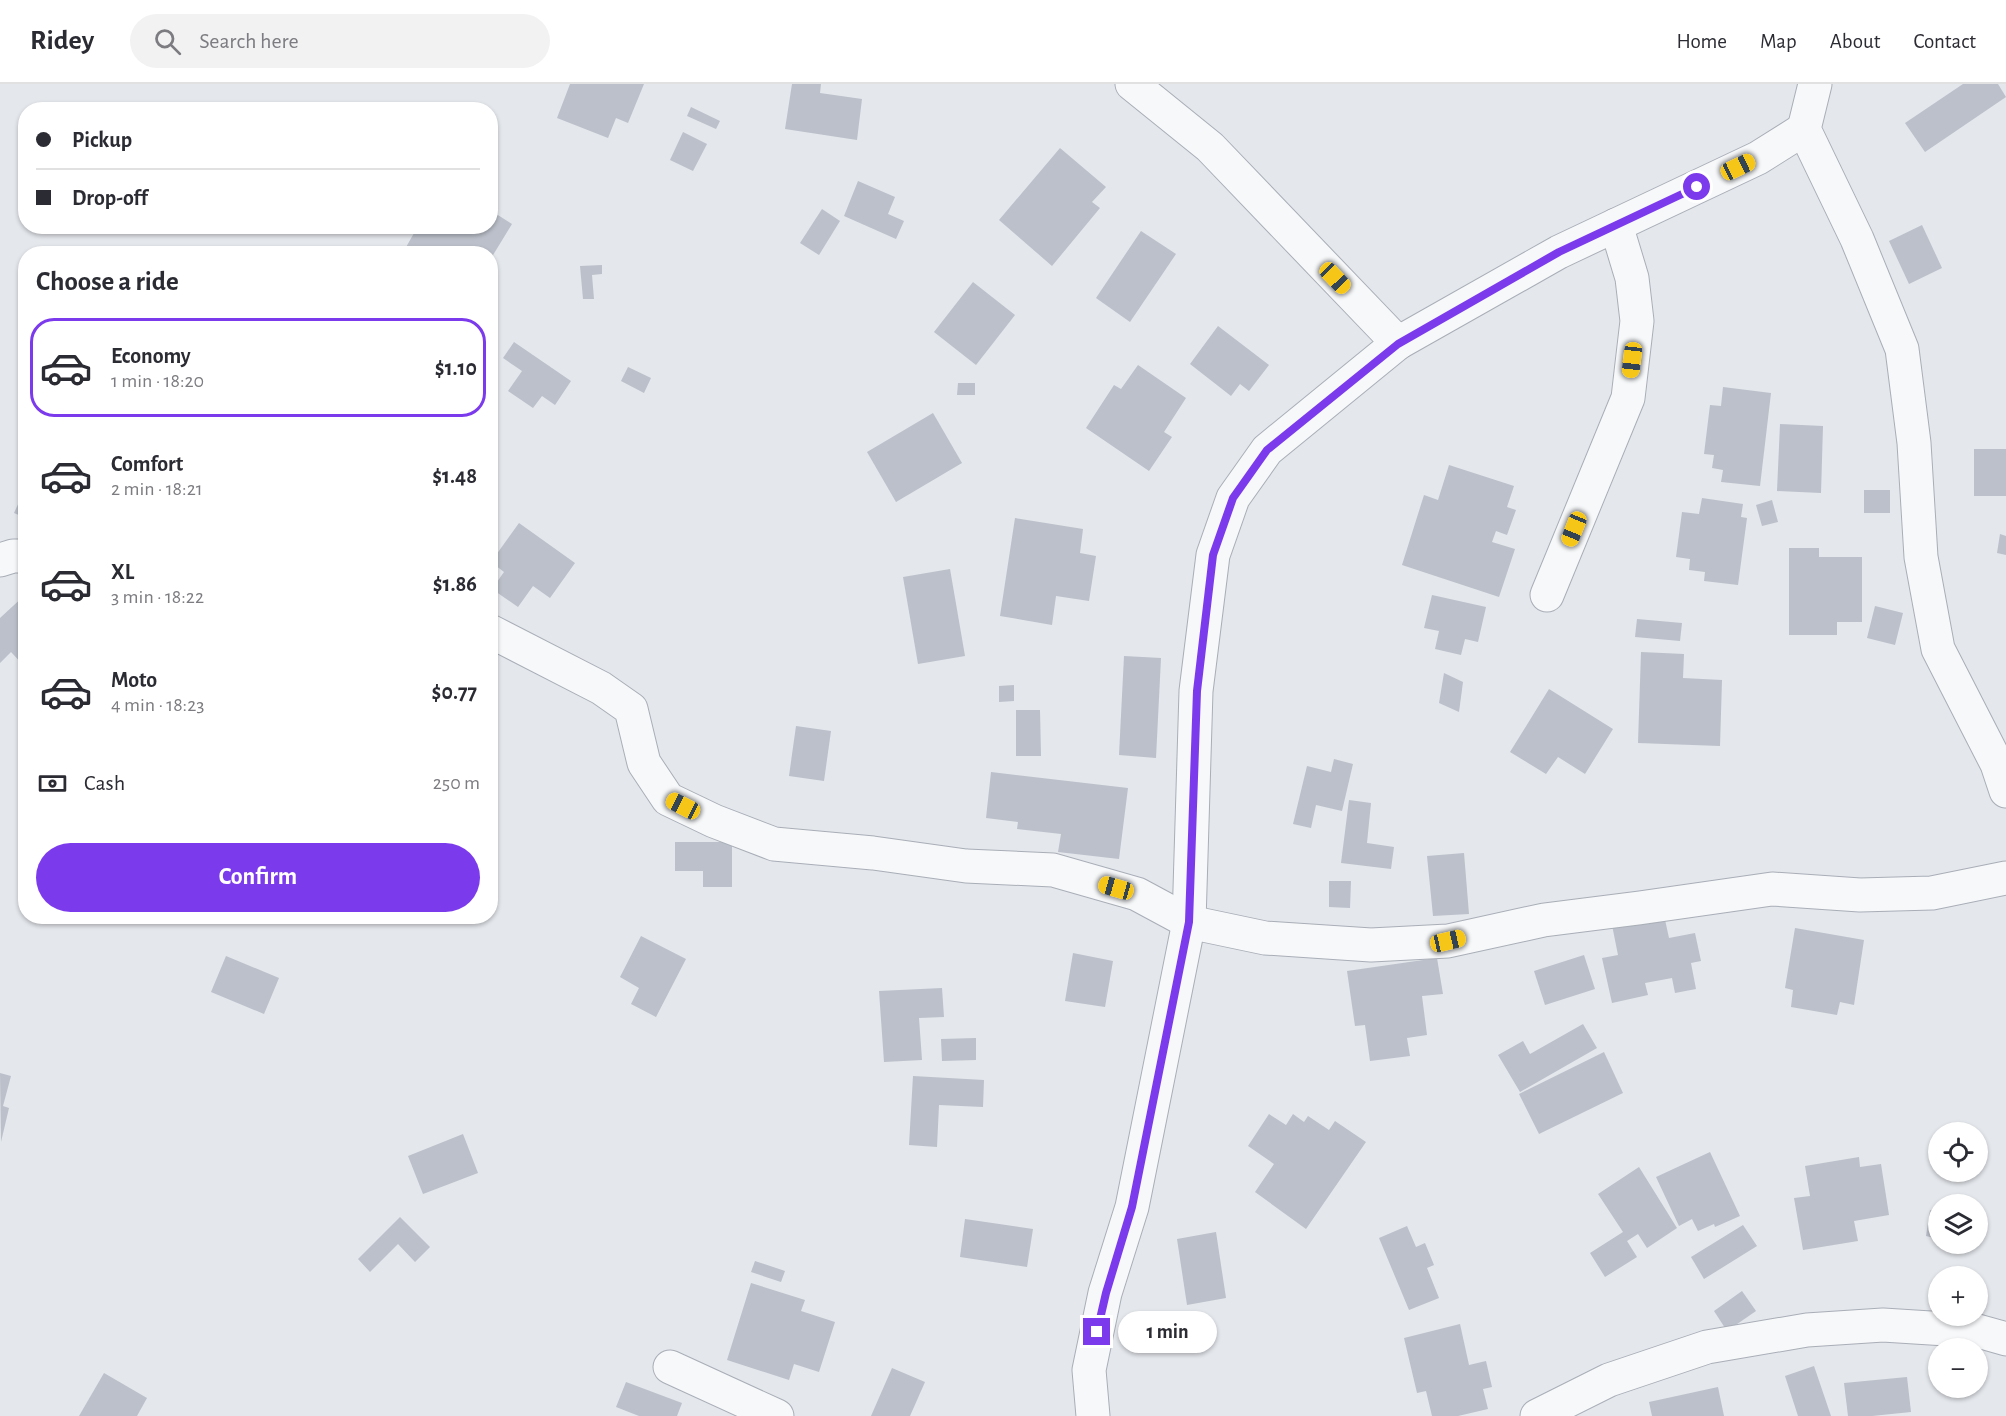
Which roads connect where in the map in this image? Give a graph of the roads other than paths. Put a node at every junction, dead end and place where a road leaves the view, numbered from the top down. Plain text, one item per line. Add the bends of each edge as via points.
1 (1132, 84) edge
2 (1815, 84) edge
3 (1804, 129) junction
4 (1616, 225) junction
5 (1398, 344) junction
6 (18, 556) edge
7 (0, 560) edge
8 (1547, 595) dead end
9 (498, 635) edge
10 (2006, 791) edge
11 (2006, 878) edge
12 (1189, 922) junction
13 (2006, 1340) edge
14 (670, 1367) dead end
15 (777, 1416) edge
16 (1093, 1416) edge
17 (1537, 1416) edge

1 - 5 street via 1210,147
2 - 3 street
3 - 4 street via 1758,158
3 - 10 street via 1857,239 1902,349 1922,557 1938,649 1997,764
4 - 5 street via 1559,252
4 - 8 street via 1632,278 1637,321 1628,398
5 - 12 street via 1267,450 1233,498 1213,555 1197,691
6 - 7 street
9 - 12 street via 601,688 631,709 644,763 668,799 714,821 774,844 966,867 1053,870 1137,894
11 - 12 street via 1932,893 1860,895 1772,889 1544,920 1437,942 1371,945 1265,938
12 - 16 street via 1132,1207 1106,1293 1089,1370
13 - 17 street via 1977,1331 1883,1325 1807,1330 1707,1347 1609,1380
14 - 15 street

